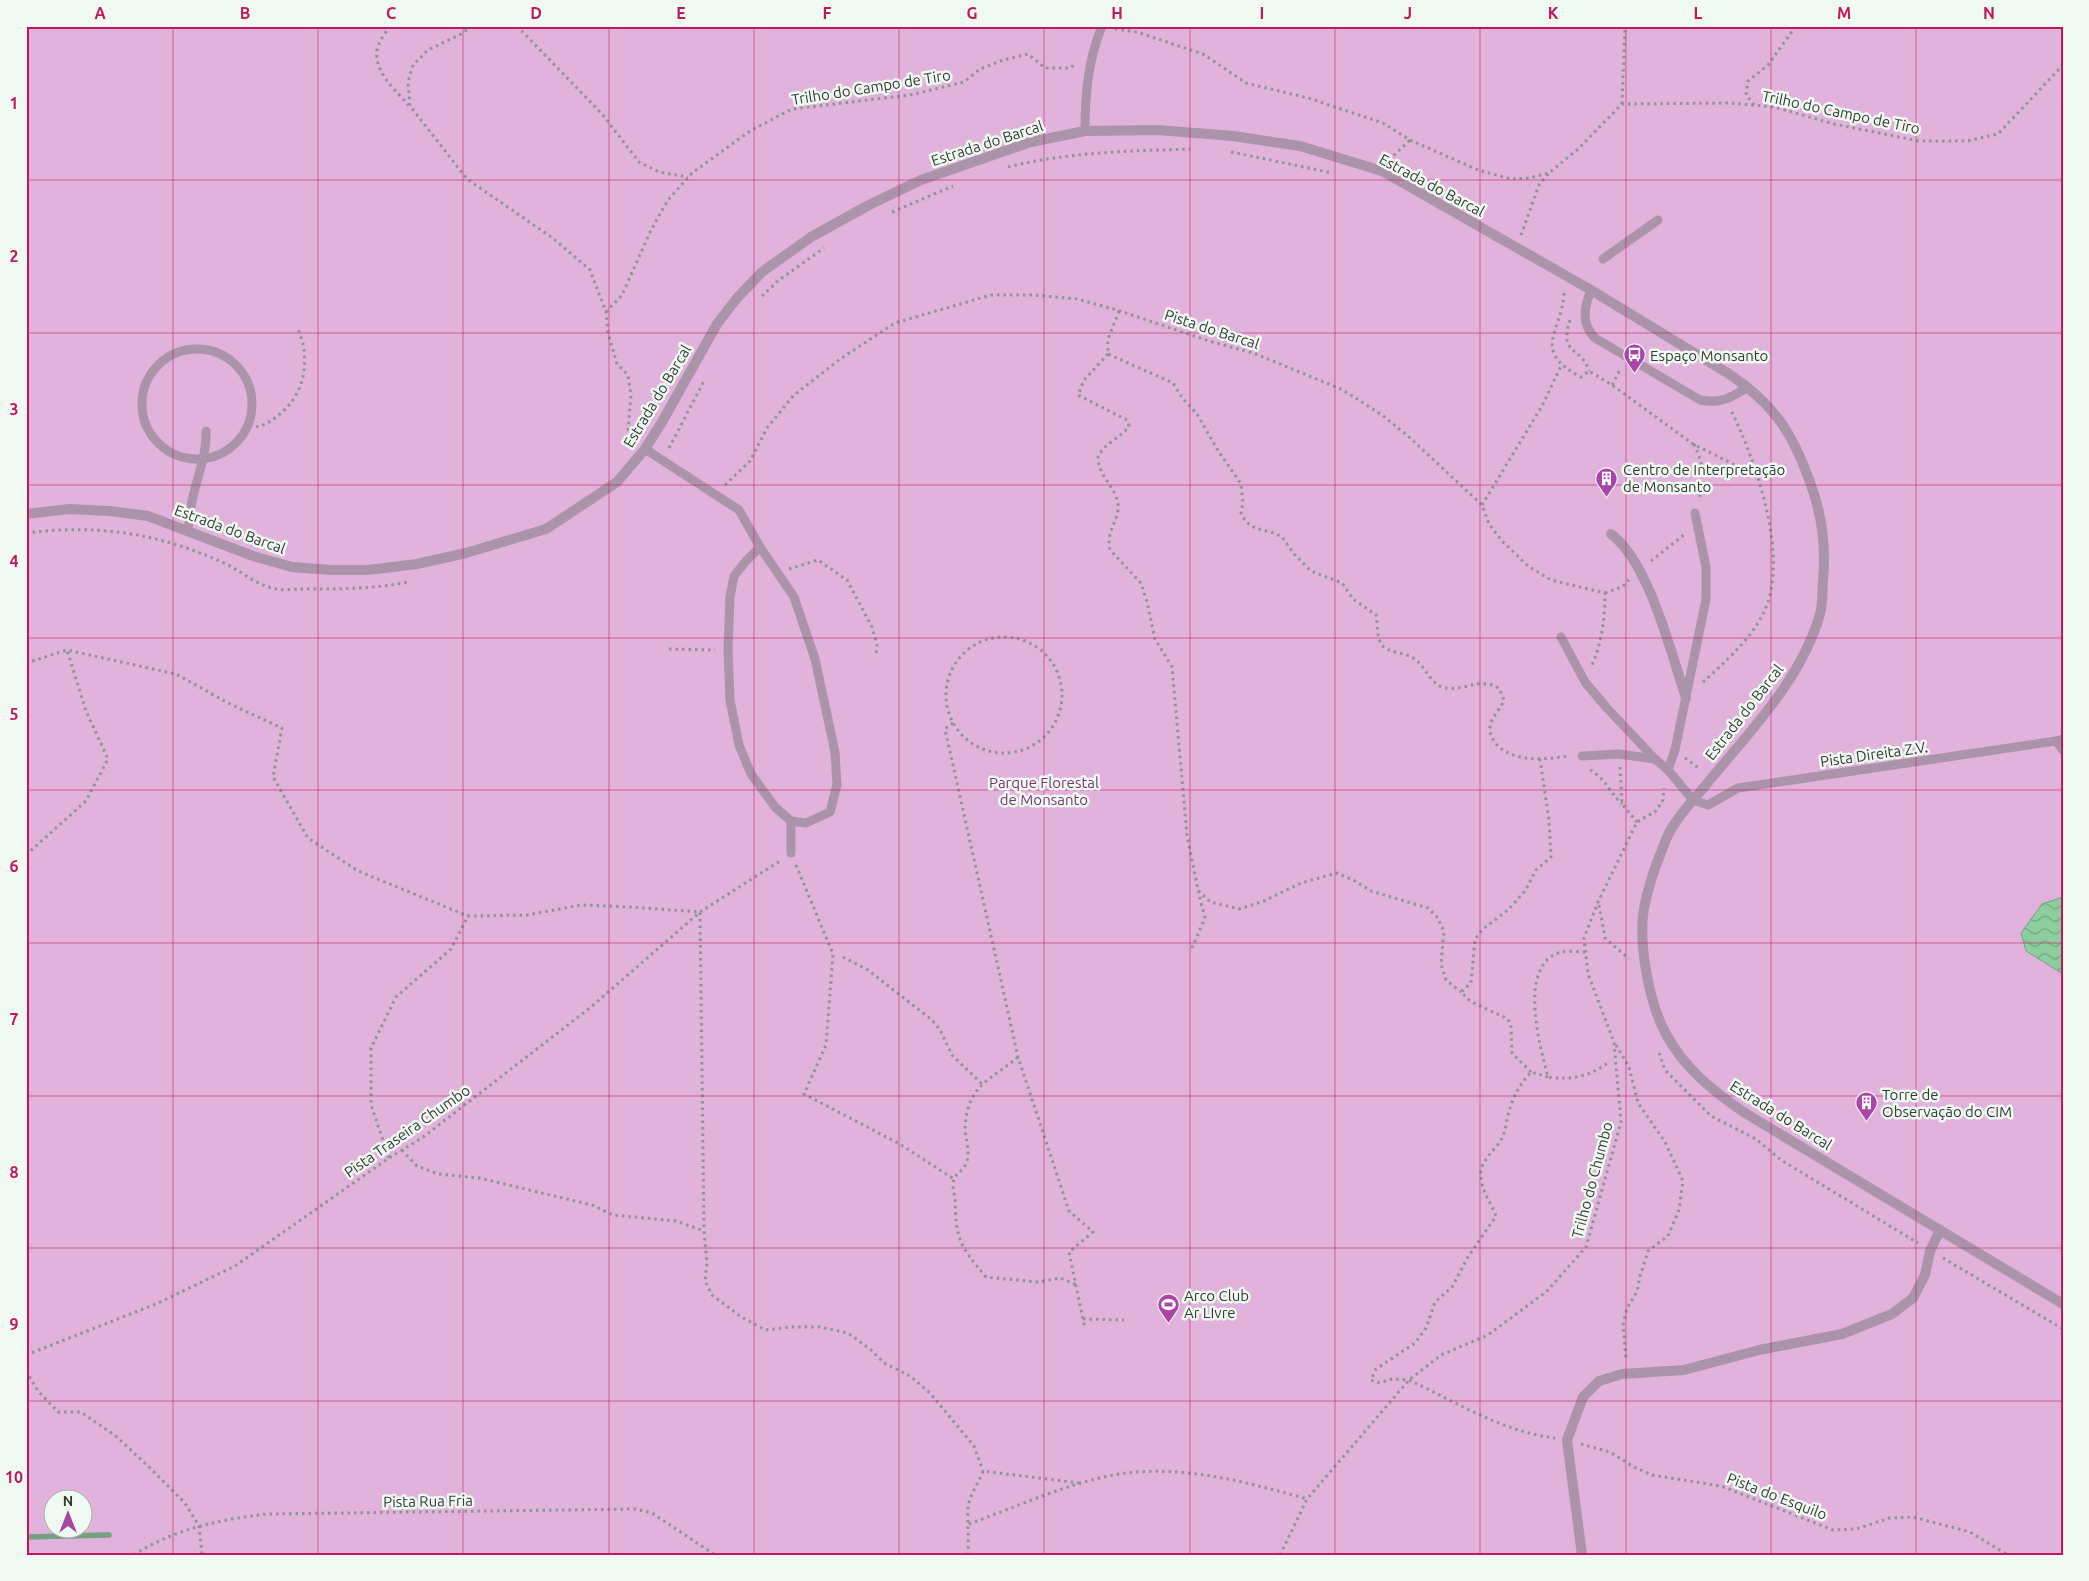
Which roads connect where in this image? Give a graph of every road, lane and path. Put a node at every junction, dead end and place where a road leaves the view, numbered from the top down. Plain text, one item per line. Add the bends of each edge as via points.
1 (390, 26) edge
2 (472, 26) edge
3 (488, 26) edge
4 (502, 26) edge
5 (517, 26) edge
6 (1625, 26) edge
7 (1796, 26) edge
8 (1102, 27) edge
9 (26, 30) edge
10 (26, 35) edge
11 (1076, 62) dead end
12 (2063, 65) edge
13 (1622, 104) junction
14 (1755, 105) junction
15 (410, 106) junction
16 (1086, 131) junction
17 (1198, 149) dead end
18 (1229, 152) dead end
19 (1003, 168) dead end
20 (1549, 173) junction
21 (1335, 174) dead end
22 (689, 177) junction
23 (956, 185) dead end
24 (884, 216) dead end
25 (1658, 220) dead end
26 (1520, 236) dead end
27 (825, 247) dead end
28 (1603, 259) dead end
29 (1557, 288) dead end
30 (1591, 290) junction
31 (758, 300) dead end
32 (1119, 311) junction
33 (606, 312) junction
34 (1570, 320) dead end
35 (298, 328) dead end
36 (1108, 354) junction
37 (1562, 364) junction
38 (1589, 371) junction
39 (707, 376) dead end
40 (1748, 387) junction
41 (1726, 400) junction
42 (250, 424) junction
43 (206, 431) dead end
44 (645, 449) junction
45 (659, 459) junction
46 (203, 460) junction
47 (1757, 476) junction
48 (715, 494) junction
49 (1482, 505) junction
50 (1695, 513) dead end
51 (26, 514) edge
52 (187, 530) junction
53 (26, 533) edge
54 (1611, 534) dead end
55 (760, 548) junction
56 (1638, 571) junction
57 (778, 573) junction
58 (410, 581) dead end
59 (1605, 593) junction
60 (1561, 637) dead end
61 (68, 650) junction
62 (669, 650) dead end
63 (728, 650) junction
64 (876, 657) dead end
65 (26, 663) edge
66 (1585, 682) junction
67 (1686, 698) junction
68 (953, 723) junction
69 (2059, 740) edge
70 (2063, 750) edge
71 (1619, 754) junction
72 (1572, 756) dead end
73 (1582, 756) dead end
74 (1540, 759) junction
75 (1655, 759) junction
76 (1587, 768) dead end
77 (1668, 770) junction
78 (1664, 790) dead end
79 (1693, 800) junction
80 (1622, 804) junction
81 (790, 822) junction
82 (1637, 822) junction
83 (791, 853) junction
84 (26, 855) edge
85 (1198, 890) junction
86 (700, 912) junction
87 (468, 916) junction
88 (1192, 948) dead end
89 (1585, 952) junction
90 (843, 957) dead end
91 (1461, 992) junction
92 (1614, 1042) junction
93 (1018, 1057) junction
94 (1609, 1062) dead end
95 (1531, 1072) junction
96 (1548, 1077) junction
97 (982, 1084) junction
98 (402, 1150) junction
99 (389, 1158) junction
100 (954, 1179) junction
101 (1940, 1230) junction
102 (704, 1231) junction
103 (1077, 1285) junction
104 (2063, 1304) edge
105 (1083, 1319) junction
106 (1124, 1320) dead end
107 (1085, 1329) dead end
108 (26, 1355) edge
109 (26, 1371) edge
110 (1622, 1374) junction
111 (1409, 1380) junction
112 (1567, 1440) junction
113 (983, 1471) junction
114 (1079, 1483) junction
115 (1307, 1499) junction
116 (969, 1524) junction
117 (199, 1526) junction
118 (134, 1555) edge
119 (202, 1555) edge
120 (715, 1555) edge
121 (968, 1555) edge
122 (1280, 1555) edge
123 (1582, 1555) edge
124 (2008, 1555) edge

1 - 15 path via 378,45 378,68
2 - 15 path via 428,50 413,65 408,82
3 - 4 path
5 - 22 path via 602,115 639,162 659,172
6 - 13 path
7 - 14 path via 1768,65 1748,80 1746,95
8 - 16 lane via 1095,42 1085,94
8 - 20 path via 1137,32 1202,54 1246,84 1308,98 1383,123 1410,140 1478,170 1511,179
9 - 10 path
11 - 22 path, Trilho do Campo de Tiro via 1071,68 1045,68 1028,54 980,69 964,82 910,95 792,109 750,131
12 - 14 path, Trilho do Campo de Tiro via 1998,134 1967,141 1919,140
13 - 14 path, Trilho do Campo de Tiro
13 - 20 path
15 - 33 path via 466,179 554,239 590,270
16 - 30 street, Estrada do Barcal via 1158,130 1233,136 1300,146 1373,168
16 - 44 street, Estrada do Barcal via 1031,142 922,180 811,237 762,272 716,324
17 - 19 path via 1088,153
18 - 21 path
20 - 26 path via 1539,185
22 - 33 path, Trilho do Campo de Tiro via 668,200 622,296
23 - 24 path
25 - 28 lane
27 - 31 path via 779,280
29 - 37 path via 1564,293 1563,307 1551,340 1552,351
30 - 40 street, Estrada do Barcal
30 - 41 lane via 1585,306 1585,322 1595,338 1700,400
32 - 36 path via 1108,339
32 - 48 path, Pista do Barcal via 1077,299 992,295 895,323 840,359 793,396 767,428 750,461
32 - 49 path, Pista do Barcal via 1256,354 1343,390 1408,436
33 - 44 path via 617,364 628,375 631,394 628,430 632,443
34 - 38 path via 1566,343 1586,361
35 - 42 path via 304,351 302,383 282,414 258,427
36 - 74 path via 1174,383 1182,399 1198,414 1241,484 1241,513 1246,522 1282,538 1312,571 1342,583 1353,600 1376,615 1379,642 1384,648 1415,658 1432,681 1454,688 1485,683 1499,688 1504,700 1490,726 1495,743 1509,754
36 - 85 path via 1084,380 1078,395 1127,420 1129,426 1108,444 1098,458 1099,468 1118,502 1109,545 1141,583 1155,639 1172,667 1187,835
37 - 38 path via 1581,377
37 - 49 path via 1542,406
38 - 47 path via 1693,444
39 - 45 path via 671,446
40 - 41 lane
40 - 79 street, Estrada do Barcal via 1787,429 1815,496 1825,542 1821,612 1813,636 1779,696
41 - 47 path via 1744,436
42 - 46 lane via 234,446 223,454
42 - 46 lane via 254,404 250,384 239,366 222,354 202,349 182,351 163,360 150,375 142,394 142,415 150,434 164,449 182,458
43 - 46 lane via 207,446
44 - 45 lane
44 - 52 street, Estrada do Barcal via 617,482 546,529 417,564 368,570 292,567 253,556
45 - 48 lane
46 - 52 lane
47 - 67 path via 1772,540 1773,573 1769,598 1763,614 1747,637
48 - 55 lane via 739,510
49 - 59 path, Pista do Barcal via 1489,524 1528,566 1551,580
50 - 67 lane via 1708,582
51 - 52 street, Estrada do Barcal via 69,509 110,511 148,516
53 - 58 path via 96,529 155,538 226,564 273,589 347,588
54 - 56 street via 1622,542
55 - 57 lane
55 - 63 lane via 734,576
56 - 59 path via 1622,587
56 - 67 street via 1652,595
57 - 64 path via 818,560 847,580 872,627 877,645
57 - 81 lane via 794,597 815,660 835,752 837,785 830,812 806,823
59 - 66 path via 1598,650
60 - 66 lane
61 - 65 path
61 - 84 path via 86,711 108,758 86,801
61 - 87 path via 176,674 282,728 273,777 308,838 358,871
62 - 63 path
63 - 81 lane via 730,700 739,745 751,774
66 - 75 lane
67 - 77 lane
68 - 68 path via 961,734 984,750 998,753 1026,749 1049,733 1059,715 1063,694 1056,668 1037,647 1018,639 983,641 960,657 952,668 946,696
68 - 93 path via 945,729
69 - 70 lane
69 - 79 lane, Pista Direita Z.V. via 1738,788 1708,805
71 - 73 lane
71 - 75 lane
71 - 80 path
72 - 74 path
74 - 91 path via 1551,857 1536,870 1524,892 1508,910 1483,929 1476,939 1471,983
75 - 77 lane
76 - 80 path via 1605,781
77 - 79 lane
78 - 82 path via 1656,811
79 - 101 street, Estrada do Barcal via 1672,827 1653,872 1644,910 1648,981 1655,1010 1666,1035 1687,1064 1714,1092
80 - 82 path
81 - 83 lane
82 - 89 path, Trilho do Chumbo via 1598,902 1584,938
83 - 86 path, Pista Traseira Chumbo
83 - 100 path via 833,954 826,1045 804,1094 898,1143
85 - 88 path via 1205,918
85 - 91 path via 1210,902 1239,909 1301,883 1337,873 1371,892 1428,908 1444,931 1441,964 1446,980
86 - 87 path via 581,905 527,915
86 - 98 path, Pista Traseira Chumbo via 591,1007
86 - 102 path
87 - 99 path via 451,949 396,997 371,1048 371,1105
89 - 92 path, Trilho do Chumbo via 1588,974
89 - 96 path via 1559,952 1548,959 1537,978 1536,1022
90 - 97 path via 868,970 932,1020 952,1055
91 - 95 path via 1508,1019 1512,1052
92 - 110 path via 1629,1067 1638,1102 1665,1142 1683,1181 1679,1210 1668,1236 1648,1251 1637,1292 1627,1308 1623,1324 1626,1357
92 - 111 path, Trilho do Chumbo via 1621,1122 1586,1247 1546,1292 1488,1335 1441,1355
93 - 97 path
93 - 103 path via 1069,1211 1093,1232 1069,1252
94 - 96 path via 1597,1071 1567,1080
95 - 96 path
95 - 111 path via 1515,1091 1504,1136 1484,1161 1480,1176 1484,1194 1496,1216 1452,1287 1435,1302 1426,1328 1415,1343 1376,1369 1371,1380 1380,1383 1392,1379
97 - 100 path via 967,1115 966,1163
98 - 99 path, Pista Traseira Chumbo
98 - 102 path via 417,1166 438,1174 479,1178 592,1206 613,1215 676,1221
99 - 108 path, Pista Traseira Chumbo via 235,1266 156,1304
100 - 103 path via 956,1230 964,1252 986,1277 1038,1282 1060,1278
101 - 104 street, Estrada do Barcal
101 - 110 street via 1930,1251 1925,1275 1913,1298 1892,1314 1842,1334 1759,1350 1684,1370
102 - 113 path via 705,1281 712,1295 765,1330 820,1327 848,1333 884,1363 910,1376 930,1393 974,1446
103 - 105 path
105 - 106 path
105 - 107 path
109 - 117 path via 38,1391 58,1412 81,1412 117,1437 185,1503
110 - 112 street via 1599,1381 1583,1397
111 - 112 path, Pista do Esquilo via 1501,1424 1526,1433
111 - 115 path, Trilho do Chumbo
112 - 123 street
112 - 124 path, Pista do Esquilo via 1610,1452 1652,1475 1721,1486 1833,1530 1856,1530 1890,1518 1914,1516 1970,1532
113 - 114 path
113 - 116 path via 968,1508
114 - 115 path via 1134,1472 1171,1471 1232,1478
114 - 116 path
115 - 122 path, Trilho do Chumbo
116 - 121 path
117 - 118 path, Pista Rua Fria
117 - 119 path
117 - 120 path, Pista Rua Fria via 268,1514 636,1509 652,1513

